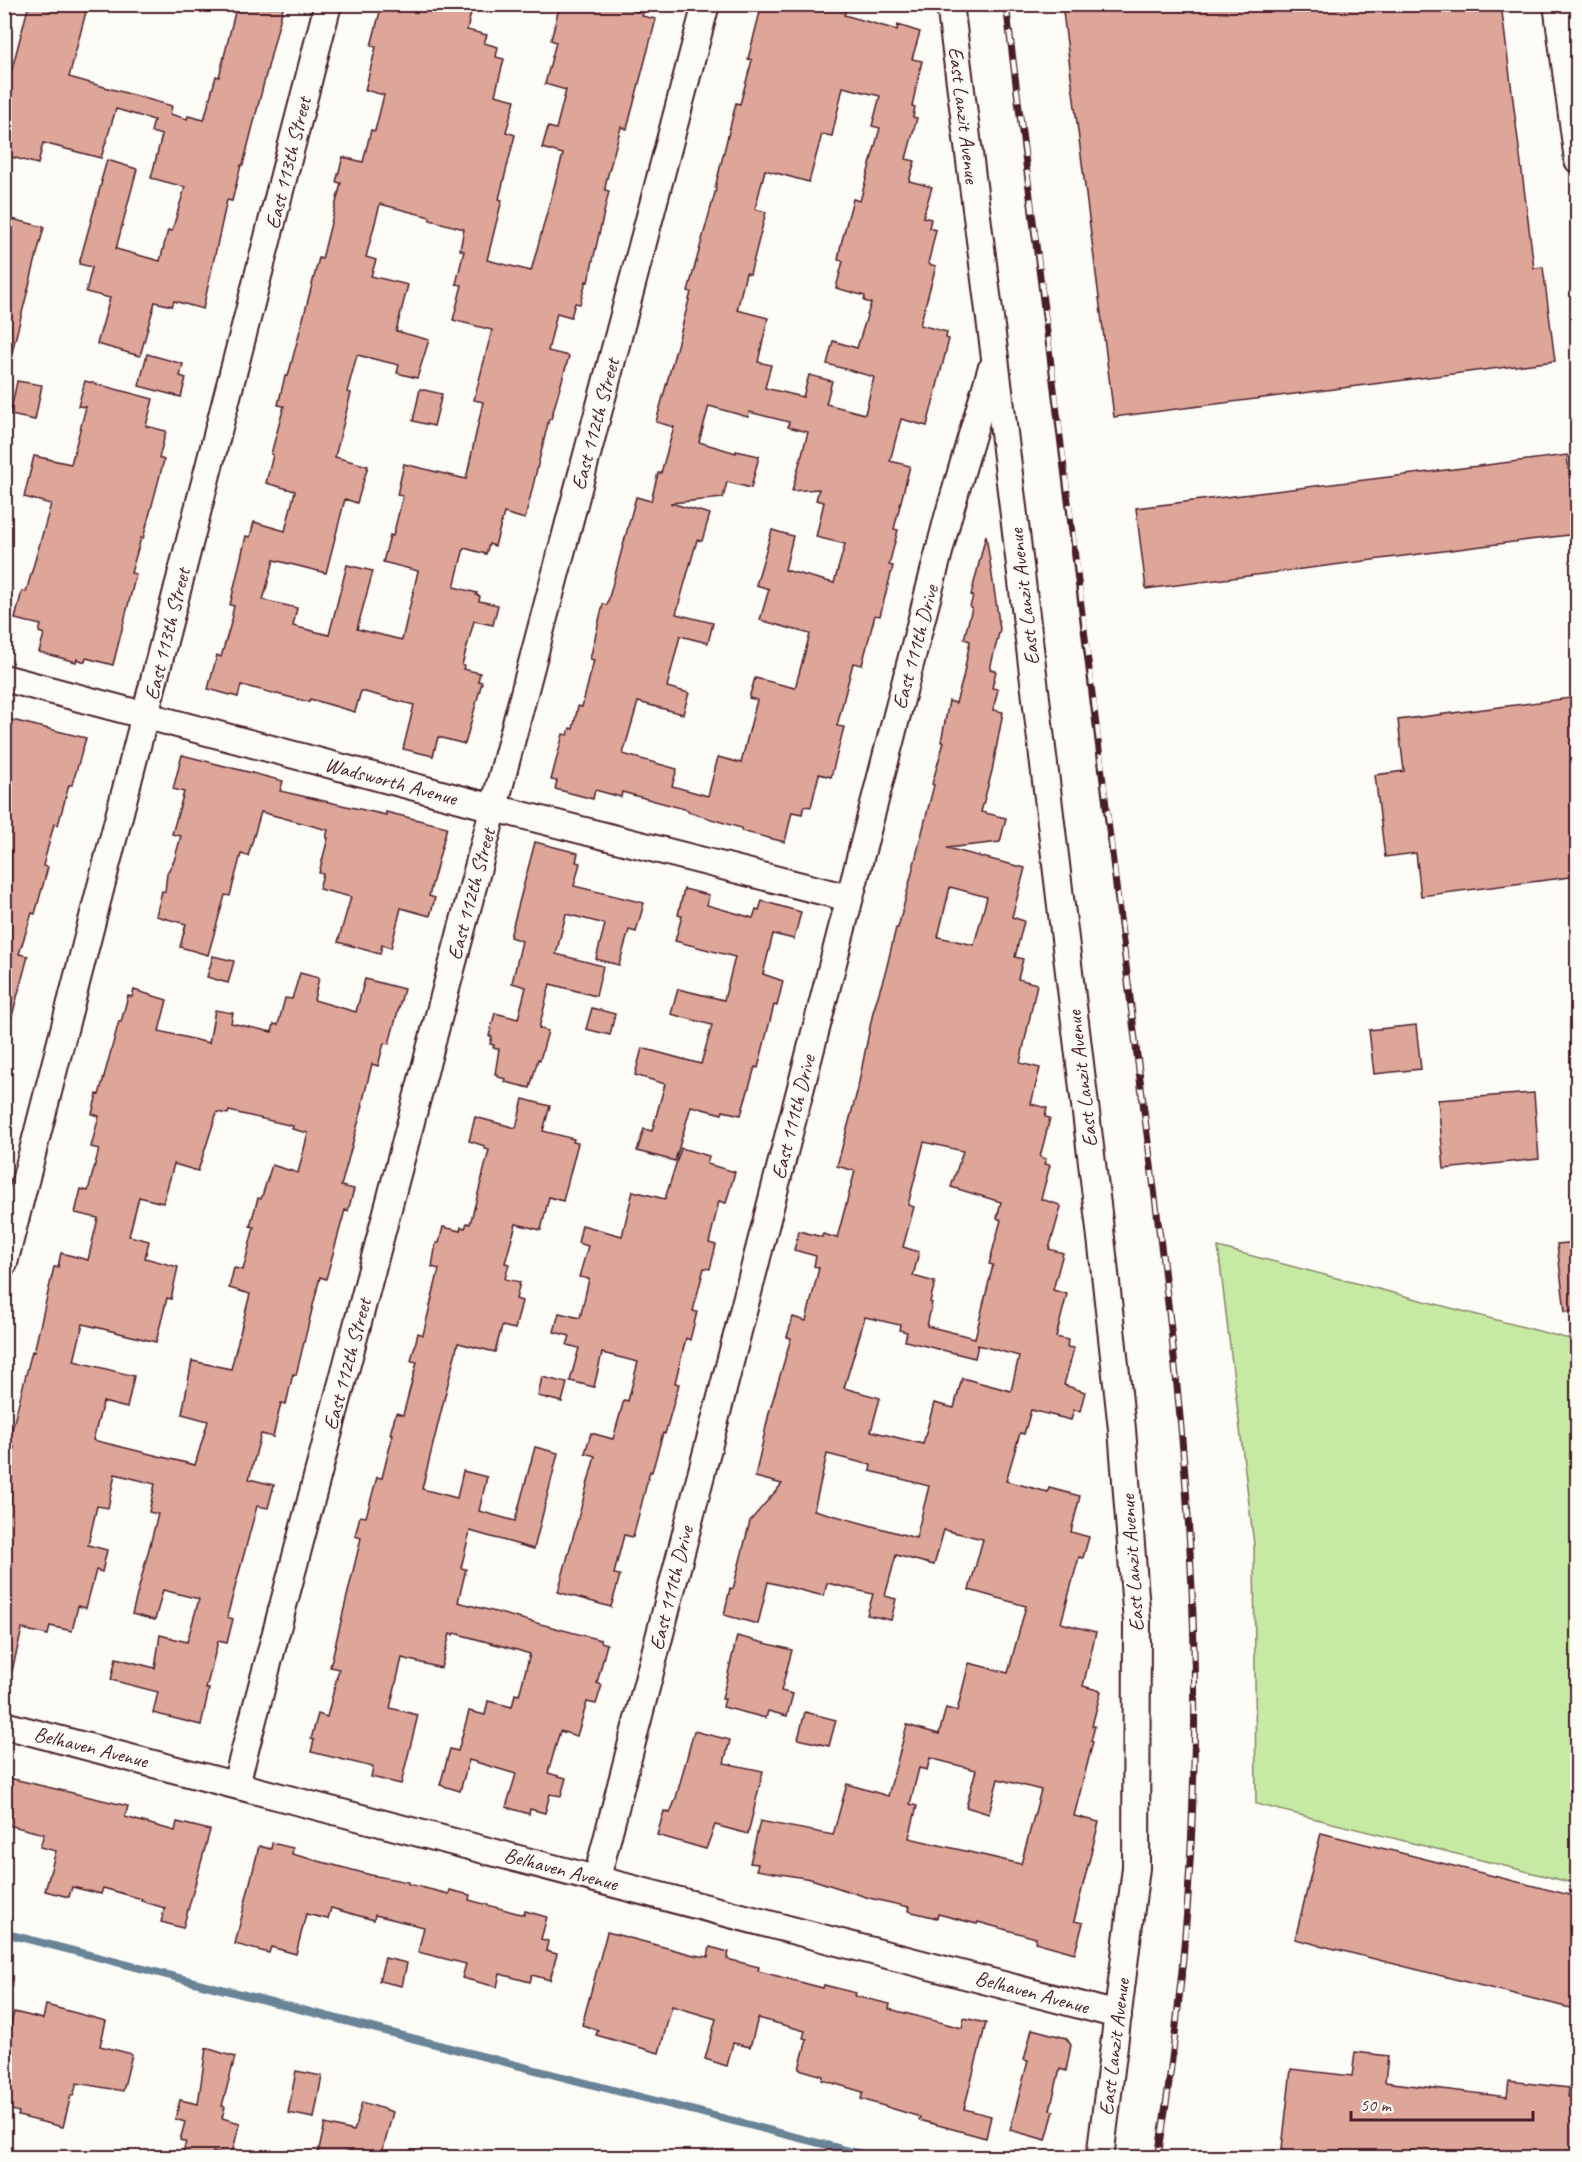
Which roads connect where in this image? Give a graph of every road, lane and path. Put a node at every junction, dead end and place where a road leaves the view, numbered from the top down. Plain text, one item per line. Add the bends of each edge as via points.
1 (328, 4) edge
2 (706, 4) edge
3 (950, 4) edge
4 (1557, 4) edge
5 (1578, 160) edge
6 (995, 358) junction
7 (4, 678) edge
8 (146, 717) junction
9 (494, 808) junction
10 (849, 898) junction
11 (4, 1263) edge
12 (4, 1725) edge
13 (236, 1784) junction
14 (597, 1878) junction
15 (1118, 2015) junction
16 (1100, 2157) edge

1 - 8 street, East 113th Street
2 - 9 street, East 112th Street
3 - 6 street, East Lanzit Avenue
4 - 5 street
6 - 10 street, East 111th Drive via 948,518
6 - 15 street, East Lanzit Avenue via 1104,1258 1137,1622 1136,1868
7 - 8 street, Wadsworth Avenue
8 - 9 street, Wadsworth Avenue
8 - 11 street, East 113th Street
9 - 10 street, Wadsworth Avenue
9 - 13 street, East 112th Street
10 - 14 street, East 111th Drive
12 - 13 street, Belhaven Avenue
13 - 14 street, Belhaven Avenue
14 - 15 street, Belhaven Avenue
15 - 16 street, East Lanzit Avenue

